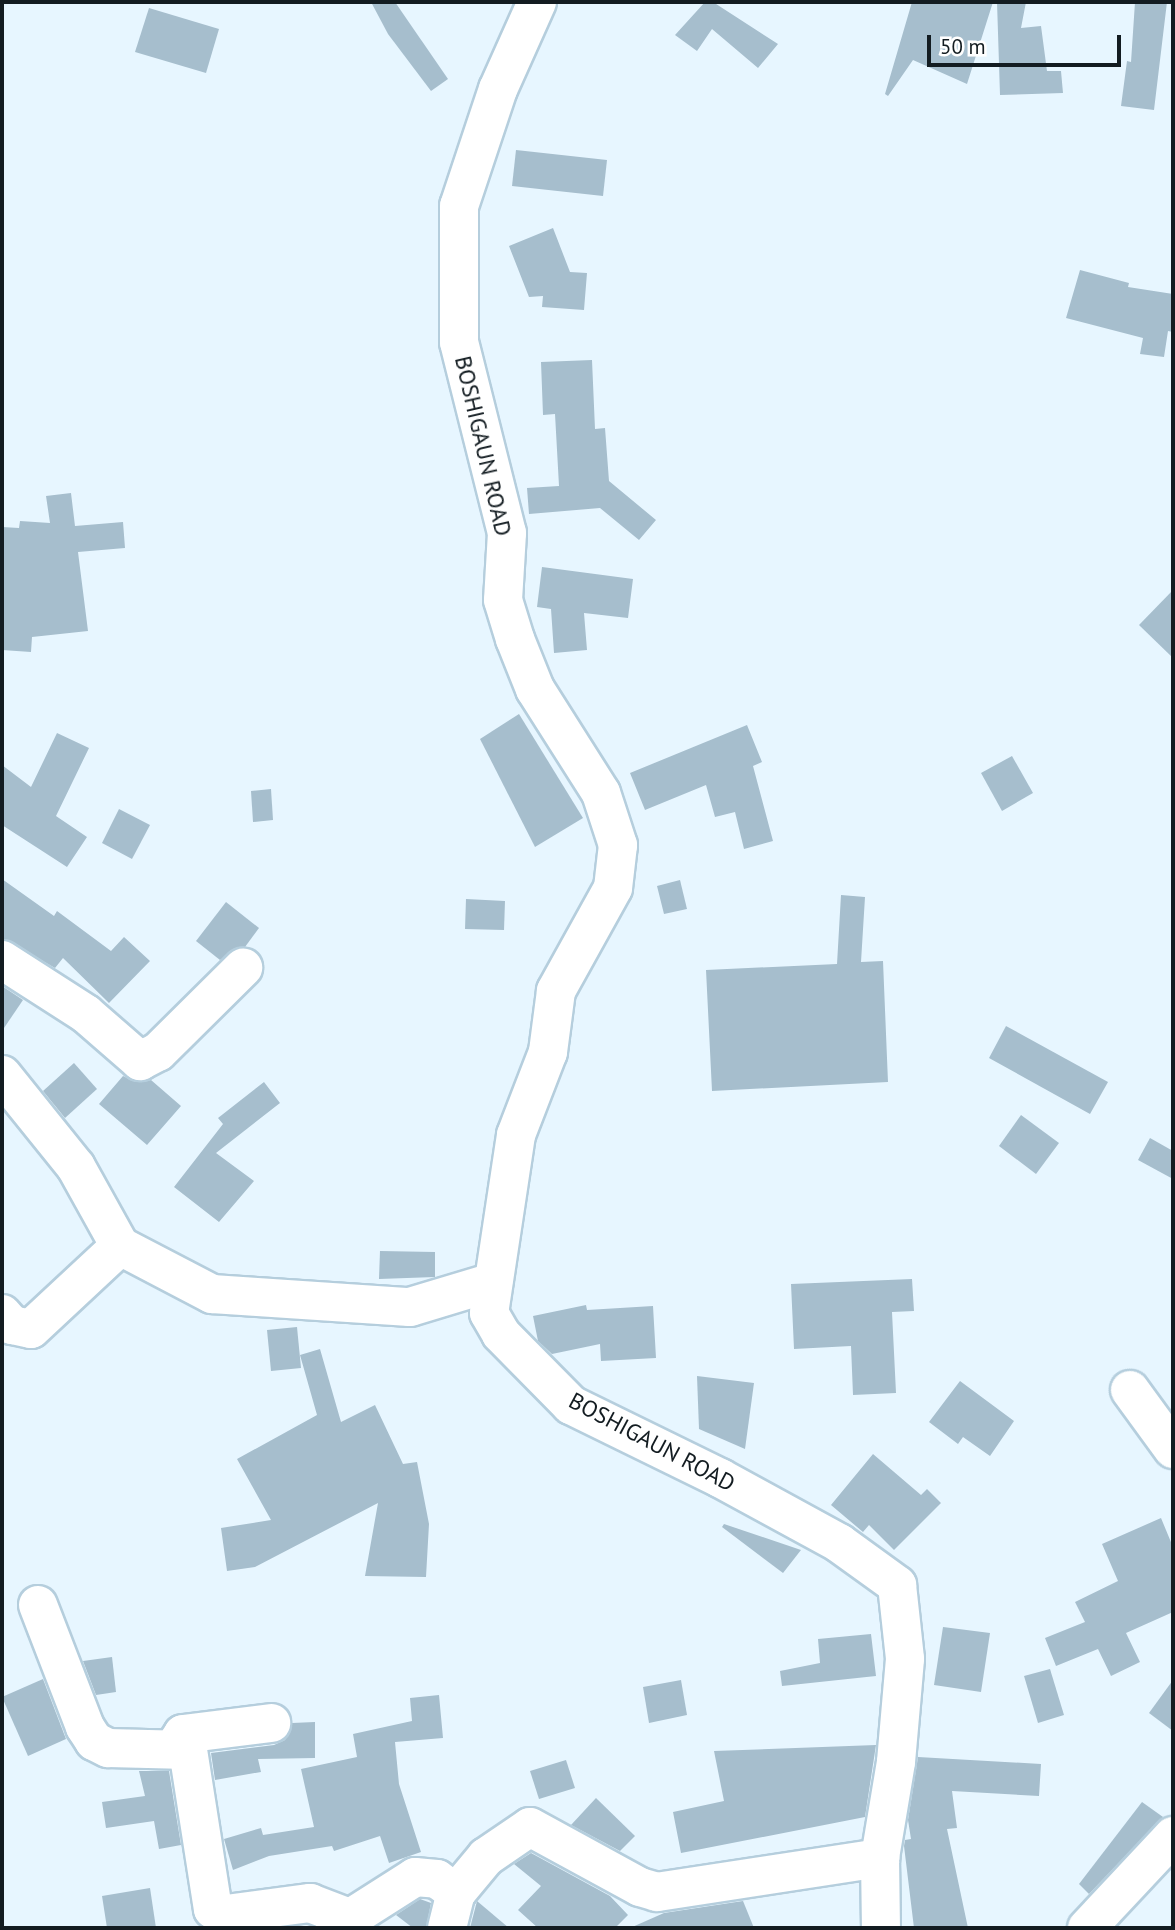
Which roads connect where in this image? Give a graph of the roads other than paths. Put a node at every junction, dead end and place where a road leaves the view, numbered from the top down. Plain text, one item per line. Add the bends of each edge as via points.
1 (537, 2) edge
2 (2, 960) edge
3 (243, 968) dead end
4 (2, 1075) edge
5 (120, 1246) junction
6 (493, 1282) junction
7 (2, 1314) edge
8 (1130, 1390) dead end
9 (1173, 1449) edge
10 (38, 1605) dead end
11 (271, 1723) dead end
12 (188, 1750) junction
13 (1173, 1836) edge
14 (880, 1858) junction
15 (451, 1911) edge
16 (341, 1922) edge
17 (881, 1928) edge
18 (1087, 1928) edge

1 - 6 street, BOSHIGAUN ROAD via 498,89 459,206 459,342 508,533 503,600 535,689 601,793 618,845 613,888 556,991 548,1052 516,1135
2 - 3 street via 86,1014 140,1061 158,1052
4 - 5 street via 76,1167
5 - 6 street via 212,1294 289,1303 410,1307
5 - 7 street via 31,1329 12,1325
6 - 14 street, BOSHIGAUN ROAD via 489,1313 501,1334 571,1405 720,1478 839,1544 897,1585 905,1659 896,1762
8 - 9 street
10 - 12 street via 94,1741 107,1748
11 - 12 street via 183,1734 179,1740
12 - 16 street via 214,1909 226,1914 310,1903
13 - 18 street
14 - 15 street via 657,1892 530,1827 486,1857
14 - 17 street, BOSHIGAUN ROAD
15 - 16 street via 437,1879 415,1877

